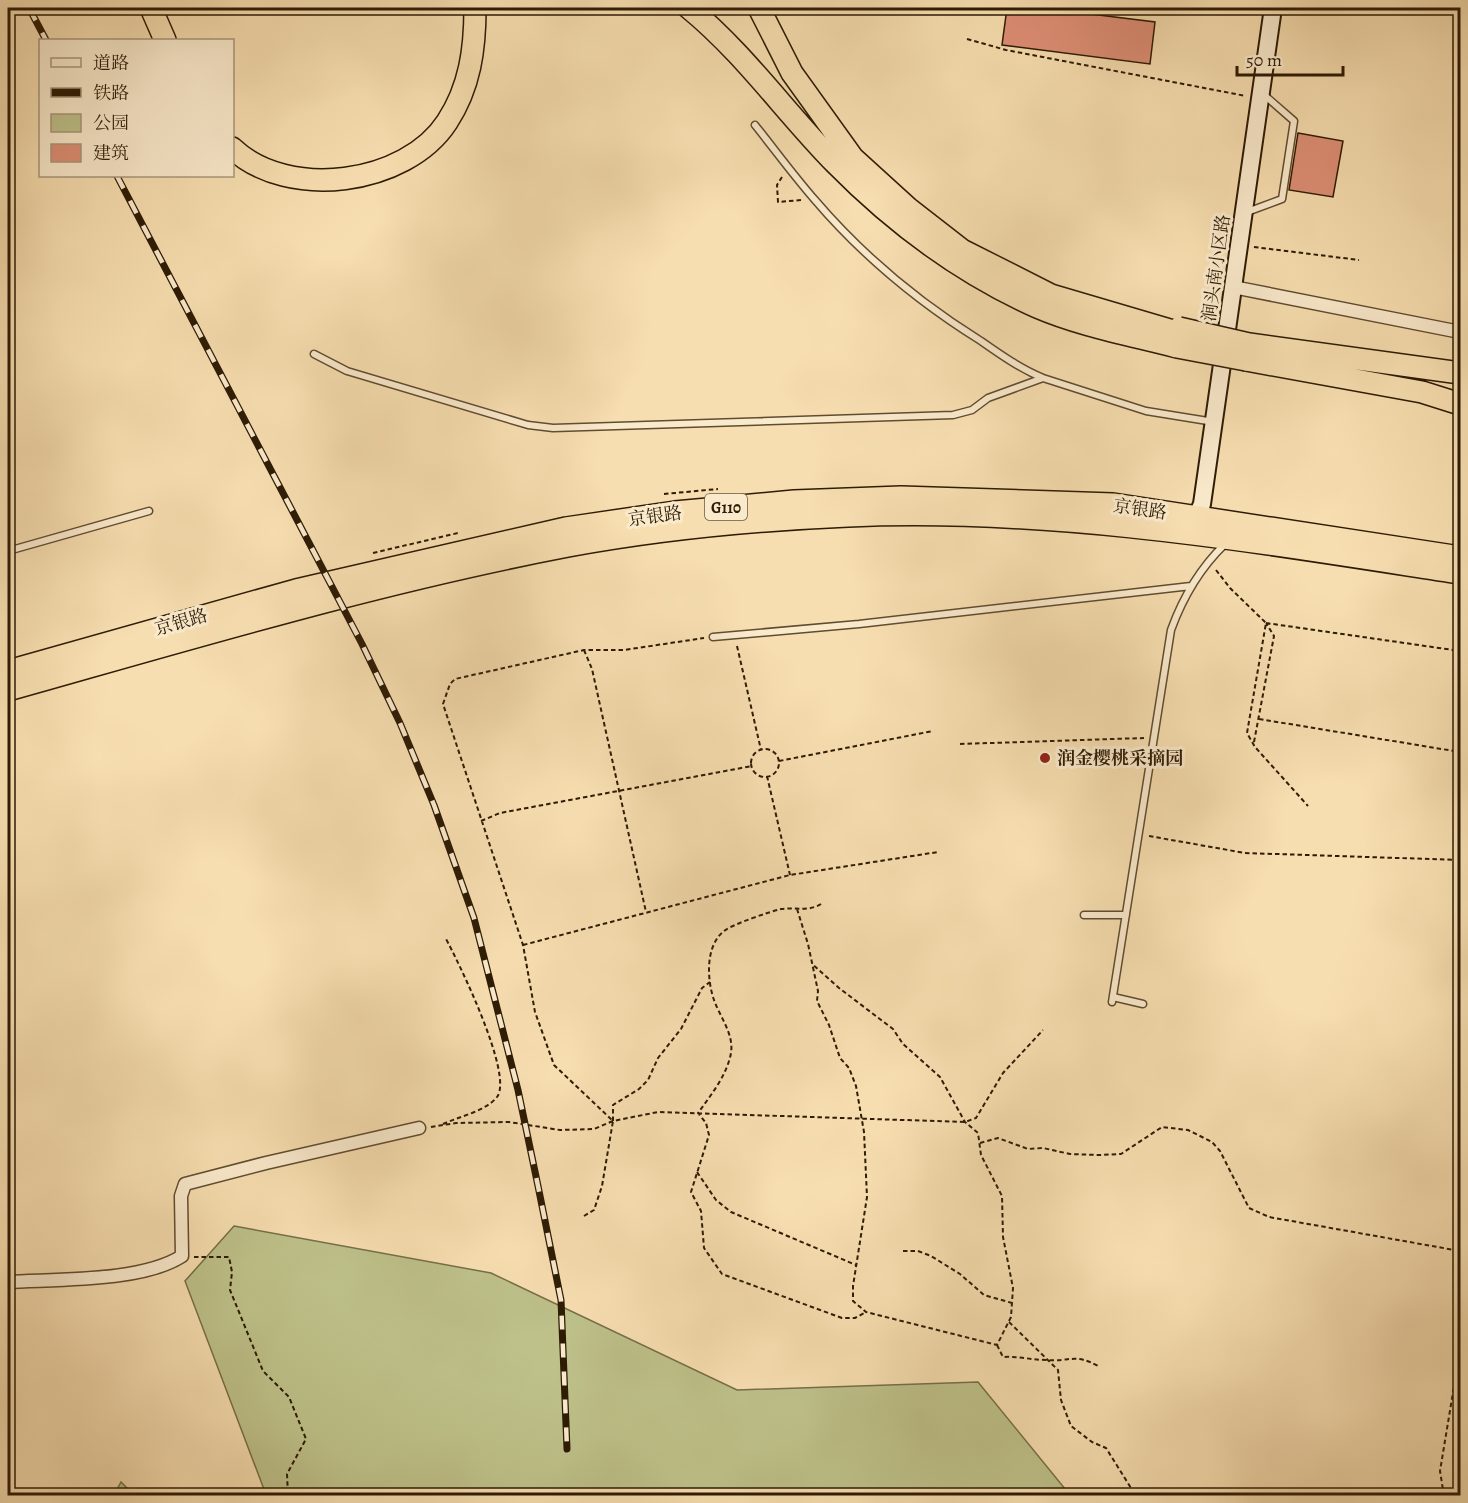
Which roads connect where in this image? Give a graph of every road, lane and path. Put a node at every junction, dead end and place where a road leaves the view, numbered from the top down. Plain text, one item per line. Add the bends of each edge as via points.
1 (151, 8) edge
2 (475, 8) edge
3 (689, 8) edge
4 (760, 8) edge
5 (1273, 8) edge
6 (165, 39) edge
7 (967, 39) dead end
8 (1261, 95) junction
9 (755, 125) dead end
10 (234, 149) edge
11 (790, 169) junction
12 (813, 198) junction
13 (1244, 213) junction
14 (1239, 245) junction
15 (1359, 260) dead end
16 (1233, 287) junction
17 (1461, 332) edge
18 (1179, 336) junction
19 (1247, 352) junction
20 (314, 354) dead end
21 (1461, 373) edge
22 (1043, 378) junction
23 (1461, 404) edge
24 (1214, 422) junction
25 (149, 511) dead end
26 (1193, 524) junction
27 (1232, 538) junction
28 (8, 551) edge
29 (1461, 557) edge
30 (1209, 561) junction
31 (1461, 573) edge
32 (1191, 586) junction
33 (1266, 622) junction
34 (735, 635) junction
35 (713, 637) joint
36 (584, 650) junction
37 (1461, 651) edge
38 (8, 671) edge
39 (8, 690) edge
40 (1259, 719) junction
41 (933, 731) dead end
42 (1153, 737) junction
43 (960, 744) dead end
44 (1253, 744) junction
45 (761, 750) junction
46 (1461, 752) edge
47 (778, 761) junction
48 (752, 766) junction
49 (767, 776) junction
50 (620, 791) junction
51 (1308, 806) dead end
52 (481, 821) junction
53 (1137, 834) junction
54 (938, 852) dead end
55 (1461, 860) edge
56 (790, 875) junction
57 (821, 904) dead end
58 (797, 909) junction
59 (646, 912) junction
60 (1084, 915) dead end
61 (1126, 915) junction
62 (445, 937) dead end
63 (523, 945) junction
64 (812, 964) junction
65 (710, 981) junction
66 (1143, 1004) dead end
67 (1043, 1030) dead end
68 (698, 1113) junction
69 (862, 1120) junction
70 (613, 1121) junction
71 (965, 1122) junction
72 (440, 1125) junction
73 (419, 1128) joint
74 (980, 1143) junction
75 (697, 1172) junction
76 (584, 1215) dead end
77 (903, 1251) dead end
78 (1461, 1251) edge
79 (189, 1257) dead end
80 (856, 1265) junction
81 (8, 1282) edge
82 (1012, 1303) junction
83 (866, 1312) junction
84 (1009, 1322) junction
85 (997, 1345) junction
86 (1461, 1350) edge
87 (1049, 1361) junction
88 (1098, 1366) dead end
89 (288, 1496) edge
90 (1136, 1496) edge
91 (1444, 1496) edge

1 - 6 highway
2 - 10 highway via 475,41 463,92 447,122 410,156 364,175 311,180 285,175
3 - 18 highway via 835,163 897,221 940,254 1039,308
4 - 18 highway via 825,112 859,151 961,238 1054,294
5 - 8 street, 涧头南小区路
7 - 8 path via 1006,50
8 - 13 street, 涧头南小区路
8 - 13 lane via 1294,121 1282,199
9 - 11 lane
11 - 12 lane
11 - 12 path via 777,185 778,202
12 - 22 lane via 913,295 1028,372
13 - 14 street, 涧头南小区路
14 - 15 path
14 - 16 street, 涧头南小区路
16 - 17 street
16 - 24 street, 涧头南小区路
18 - 19 highway, bridge
19 - 21 highway
19 - 23 highway
20 - 22 lane via 347,371 528,425 553,428 952,415
22 - 24 lane via 1146,411
24 - 26 street, 涧头南小区路 via 1201,510
25 - 28 lane
26 - 27 highway, 京银路 / G110
26 - 29 highway, 京银路 / G110
26 - 38 highway, 京银路 / G110 via 1113,504 901,497 794,501 675,512 566,528 296,590
26 - 39 highway, 京银路 / G110 via 901,515 795,519 570,546 333,600
27 - 30 lane
27 - 31 highway, 京银路 / G110
30 - 32 lane
30 - 33 path via 1230,588
32 - 34 lane
32 - 42 lane via 1171,630
33 - 37 path
33 - 40 path via 1274,636
33 - 44 path via 1248,720 1247,733
34 - 35 lane
34 - 45 path
35 - 36 path via 624,650
36 - 50 path via 592,669
36 - 52 path via 456,679 450,684 443,704
40 - 44 path
40 - 46 path
41 - 47 path
42 - 43 path
42 - 53 lane
44 - 51 path
45 - 47 path via 772,751
45 - 48 path via 753,757
47 - 49 path via 776,771
48 - 49 path via 757,773
48 - 50 path
49 - 56 path
50 - 52 path via 500,813
50 - 59 path
52 - 63 path
53 - 55 path via 1245,853
53 - 61 lane
54 - 56 path
56 - 59 path
57 - 58 path
58 - 64 path
58 - 65 path via 781,909 726,930 713,948
59 - 63 path
60 - 61 lane
61 - 66 lane via 1112,999
62 - 72 path via 469,983 501,1086 497,1097 486,1106
63 - 70 path via 535,1012 554,1065
64 - 69 path via 817,1002 856,1086
64 - 71 path via 893,1029 903,1044 940,1077
65 - 68 path via 731,1041 731,1053 718,1085
65 - 70 path via 658,1058 648,1080 613,1105
67 - 71 path via 1003,1073 976,1118
68 - 69 path
68 - 70 path via 658,1112
68 - 75 path via 710,1135
69 - 71 path
69 - 80 path via 867,1197
70 - 72 path via 594,1129 560,1130 509,1122
70 - 76 path via 602,1186 594,1210
71 - 74 path via 978,1133
72 - 73 path
73 - 81 street via 185,1184 181,1196 182,1256 167,1266 137,1273
74 - 78 path via 998,1138 1028,1149 1121,1154 1162,1127 1188,1130 1212,1142 1249,1208 1269,1217
74 - 82 path via 981,1155 1002,1196
75 - 80 path via 716,1200 731,1212
75 - 83 path via 691,1192 701,1211 704,1248 722,1274 842,1318 855,1318
77 - 82 path via 931,1256 984,1295
79 - 89 path via 229,1257 230,1290 263,1371 289,1397 306,1439 287,1474
80 - 83 path via 853,1301
82 - 84 path
83 - 85 path
84 - 85 path
84 - 87 path
85 - 87 path via 1003,1357
86 - 91 path via 1440,1472
87 - 88 path via 1083,1358
87 - 90 path via 1058,1370 1061,1400 1071,1426 1106,1448

